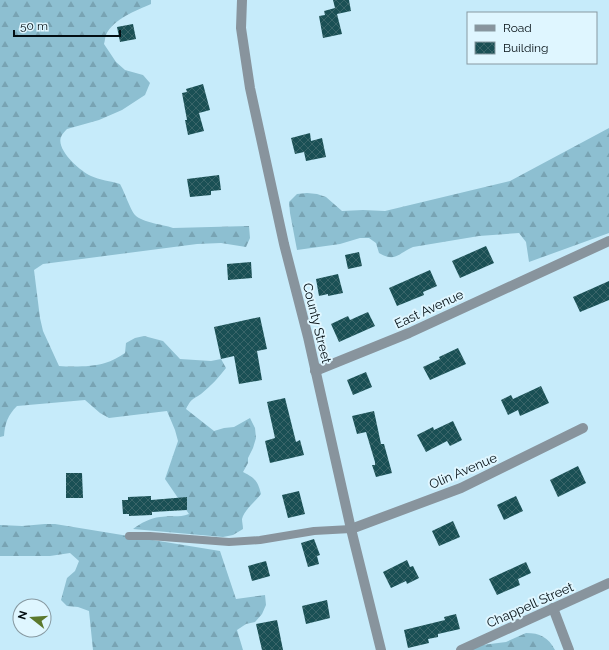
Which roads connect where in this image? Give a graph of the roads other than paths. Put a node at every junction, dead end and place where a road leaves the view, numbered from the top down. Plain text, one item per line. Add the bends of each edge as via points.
1 (242, 0) edge
2 (609, 241) edge
3 (315, 371) junction
4 (583, 428) dead end
5 (351, 529) junction
6 (129, 536) dead end
7 (609, 583) edge
8 (553, 608) junction
9 (381, 650) edge
10 (461, 650) edge
11 (569, 650) edge

1 - 3 street, County Street via 241,28 250,88
2 - 3 street, East Avenue via 409,333
3 - 5 street, County Street
4 - 5 street, Olin Avenue via 461,488
5 - 6 lane via 228,542
5 - 9 street, County Street
7 - 8 street, Chappell Street
8 - 10 street, Chappell Street
8 - 11 street

